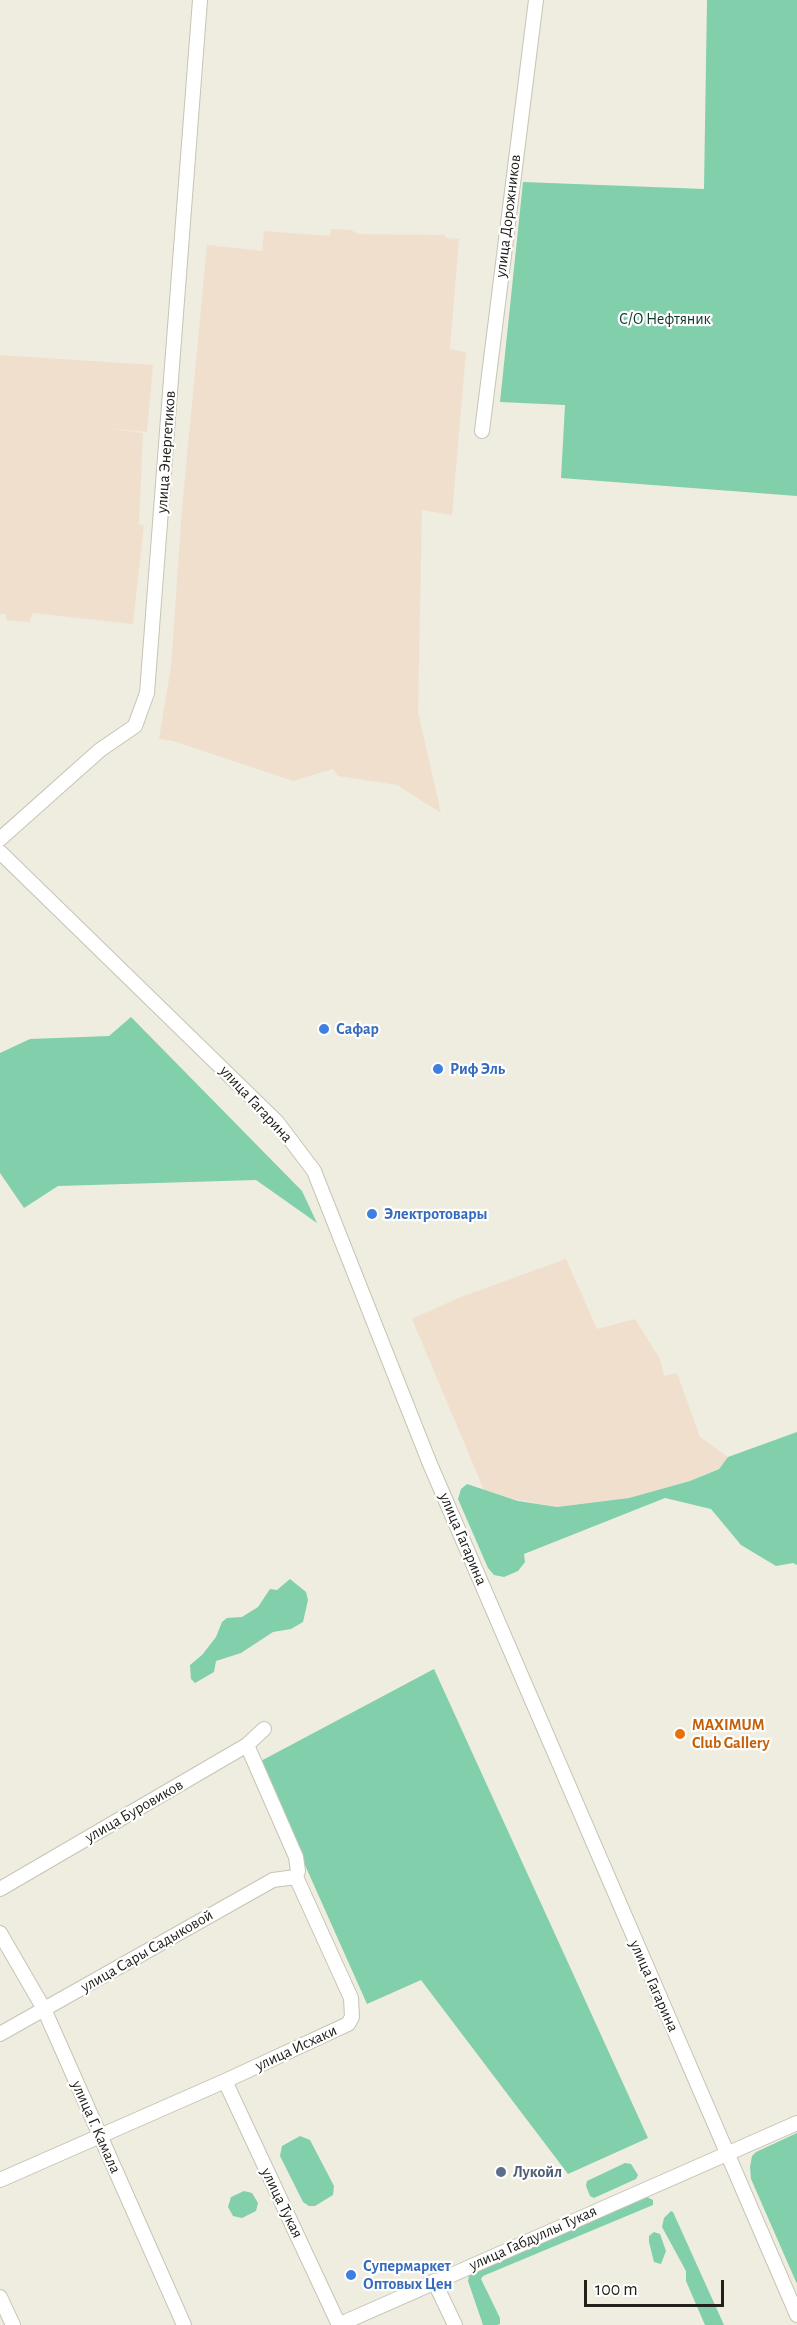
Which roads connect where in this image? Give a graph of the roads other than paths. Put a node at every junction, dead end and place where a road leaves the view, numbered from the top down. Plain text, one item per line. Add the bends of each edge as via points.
1 (200, 0) edge
2 (536, 0) edge
3 (482, 431) dead end
4 (0, 839) edge
5 (0, 852) edge
6 (264, 1729) dead end
7 (248, 1745) junction
8 (296, 1877) junction
9 (0, 1889) edge
10 (0, 1933) edge
11 (44, 2009) junction
12 (0, 2034) edge
13 (225, 2081) junction
14 (797, 2123) edge
15 (100, 2136) junction
16 (728, 2154) junction
17 (0, 2180) edge
18 (434, 2281) junction
19 (0, 2297) edge
20 (797, 2315) edge
21 (13, 2325) edge
22 (184, 2325) edge
23 (339, 2325) edge
24 (455, 2325) edge

1 - 4 street, улица Энергетиков via 147,693 135,726 100,750
2 - 3 street, улица Дорожников
5 - 16 street, улица Гагарина via 277,1122 314,1171 430,1464
6 - 7 street, улица Буровиков
7 - 8 street, улица Исхаки via 296,1857
7 - 9 street, улица Буровиков
8 - 11 street, улица Сары Садыковой via 273,1880
8 - 13 street, улица Исхаки via 351,1998 352,2017 348,2024
10 - 11 street, улица Г. Камала
11 - 12 street, улица Сары Садыковой
11 - 15 street, улица Г. Камала
13 - 15 street, улица Исхаки
13 - 23 street, улица Тукая
14 - 16 street, улица Габдуллы Тукая
15 - 17 street, улица Исхаки
15 - 22 street, улица Г. Камала
16 - 18 street, улица Габдуллы Тукая
16 - 20 street, улица Гагарина
18 - 23 street, улица Габдуллы Тукая
18 - 24 street
19 - 21 street

